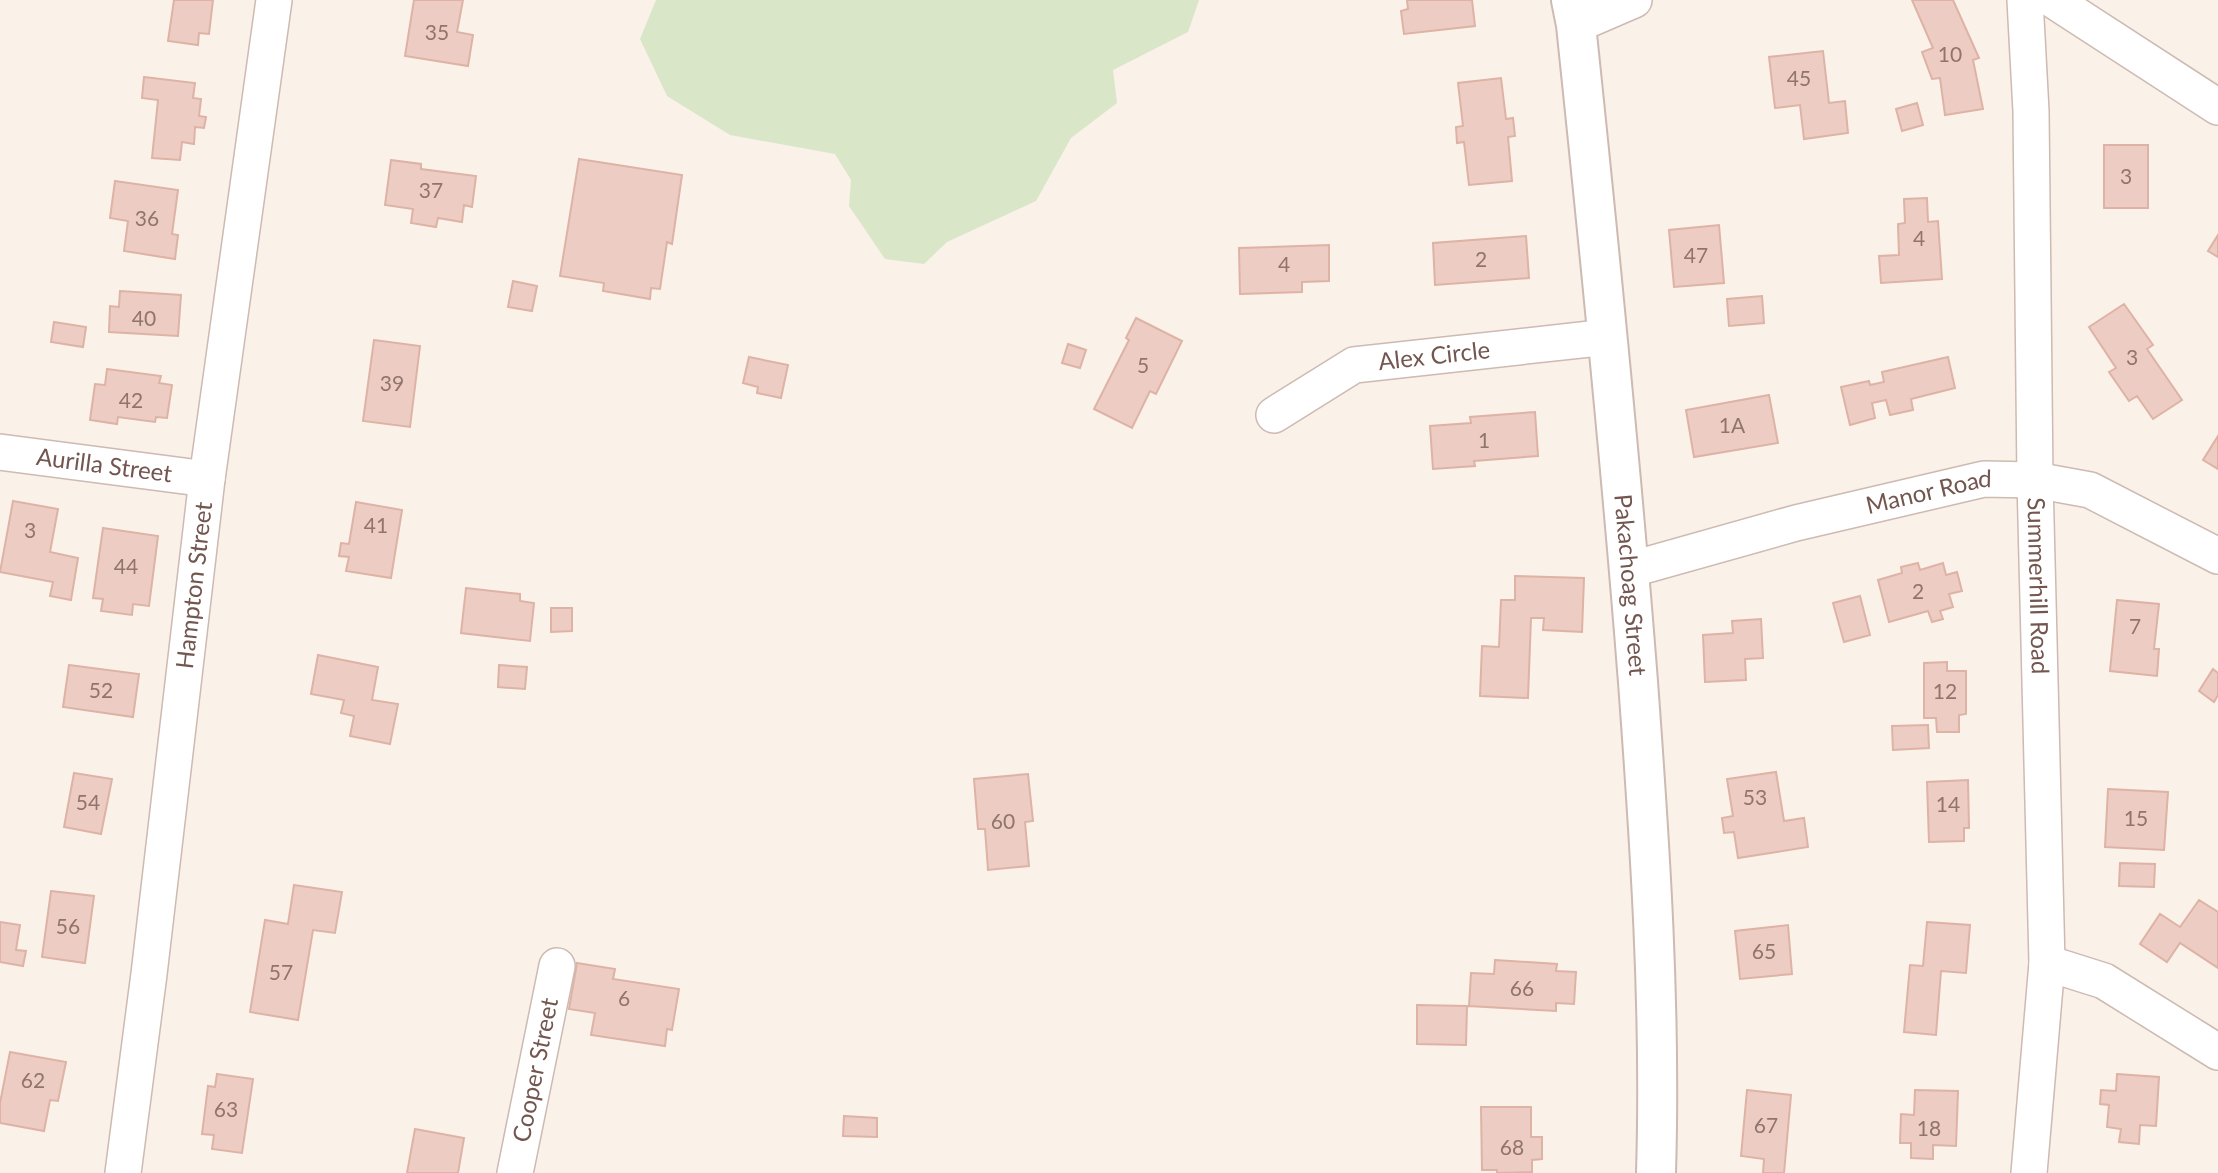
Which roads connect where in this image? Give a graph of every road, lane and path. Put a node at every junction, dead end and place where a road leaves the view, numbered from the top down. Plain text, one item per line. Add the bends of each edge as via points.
1 (274, 0) edge
2 (1634, 0) edge
3 (2025, 0) edge
4 (2053, 0) edge
5 (1573, 13) edge
6 (2218, 107) edge
7 (1608, 337) junction
8 (1274, 415) dead end
9 (0, 452) edge
10 (206, 479) junction
11 (2035, 480) junction
12 (2218, 556) edge
13 (1629, 570) junction
14 (2048, 963) junction
15 (557, 966) dead end
16 (2218, 1052) edge
17 (122, 1173) edge
18 (515, 1173) edge
19 (1656, 1173) edge
20 (2029, 1173) edge

1 - 10 street, Hampton Street
2 - 5 street
3 - 11 street, Summerhill Road via 2031,111
4 - 6 street
5 - 7 street, Pakachoag Street
7 - 8 street, Alex Circle via 1354,365
7 - 13 street, Pakachoag Street
9 - 10 street, Aurilla Street
10 - 17 street, Hampton Street
11 - 12 street, Manor Road via 2090,490
11 - 13 street, Manor Road via 1984,479 1796,523
11 - 14 street, Summerhill Road
13 - 19 street, Pakachoag Street via 1647,815 1659,1086
14 - 16 street via 2104,981
14 - 20 street, Summerhill Road
15 - 18 street, Cooper Street

